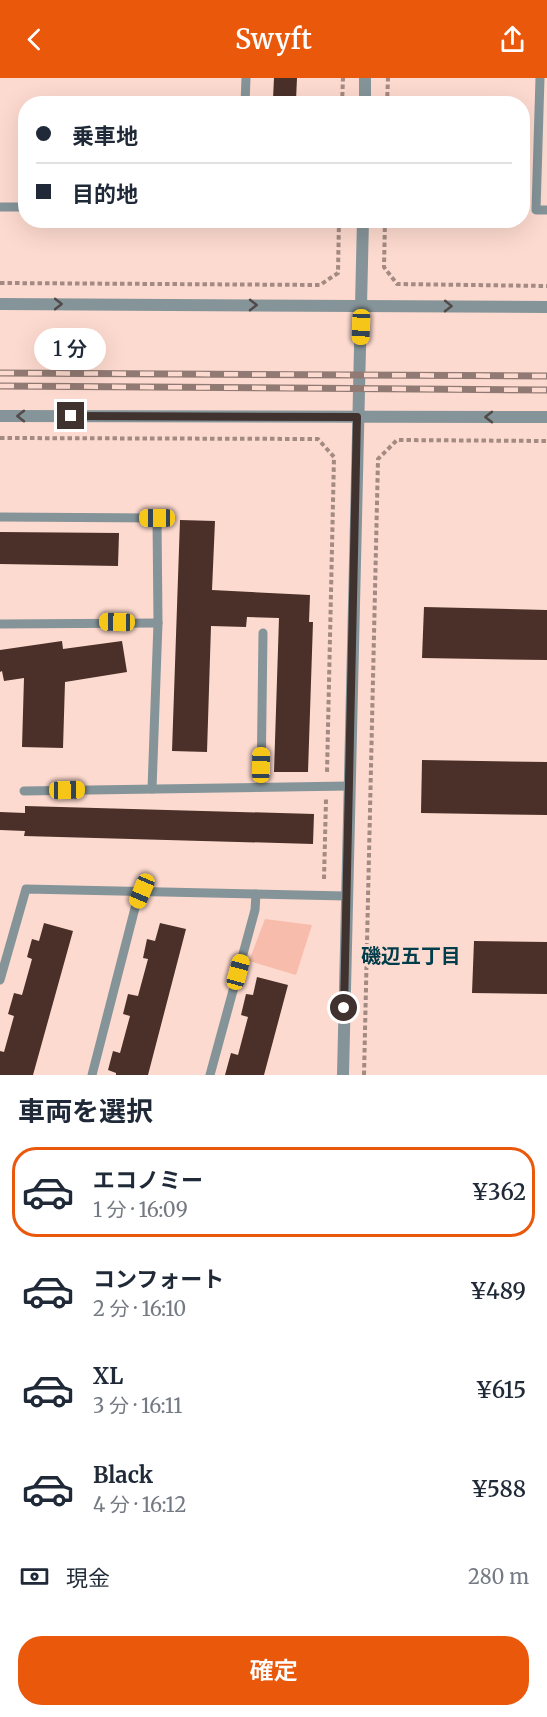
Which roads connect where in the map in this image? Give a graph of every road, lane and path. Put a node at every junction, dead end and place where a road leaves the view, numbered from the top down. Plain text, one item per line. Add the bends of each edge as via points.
1 (246, 78) edge
2 (343, 78) edge
3 (365, 78) edge
4 (388, 78) edge
5 (540, 78) edge
6 (245, 96) edge
7 (342, 96) edge
8 (365, 96) edge
9 (387, 96) edge
10 (0, 207) edge
11 (18, 207) edge
12 (547, 210) edge
13 (339, 228) edge
14 (363, 228) edge
15 (385, 228) edge
16 (0, 283) edge
17 (547, 286) edge
18 (0, 304) edge
19 (362, 305) junction
20 (547, 307) edge
21 (0, 416) edge
22 (357, 417) junction
23 (547, 417) edge
24 (0, 438) edge
25 (547, 441) edge
26 (0, 517) edge
27 (158, 623) junction
28 (0, 624) edge
29 (263, 633) dead end
30 (327, 786) junction
31 (349, 786) junction
32 (261, 787) junction
33 (152, 789) junction
34 (24, 791) dead end
35 (324, 879) dead end
36 (142, 891) junction
37 (256, 894) junction
38 (346, 896) junction
39 (0, 980) edge
40 (92, 1075) edge
41 (210, 1075) edge
42 (343, 1075) edge
43 (364, 1075) edge

1 - 6 lane
2 - 7 path
3 - 8 street
4 - 9 path
5 - 12 lane via 536,210
10 - 11 lane
13 - 16 path via 338,273 320,285
14 - 19 street
15 - 17 path via 384,267 397,284
18 -> 19 street
19 -> 20 street
19 - 22 street
22 -> 21 street
23 -> 22 street
22 - 31 street
24 - 30 path via 318,439 327,446 334,457
25 - 43 path via 397,440 378,459
26 - 27 lane via 157,518
27 - 28 lane
27 - 33 lane
29 - 32 lane
30 - 31 lane
30 - 32 lane
30 - 35 path
31 - 38 street
32 - 33 lane
33 - 34 lane
36 - 37 lane
36 - 39 lane via 26,889
36 - 40 lane
37 - 38 lane
37 - 41 lane
38 - 42 street

